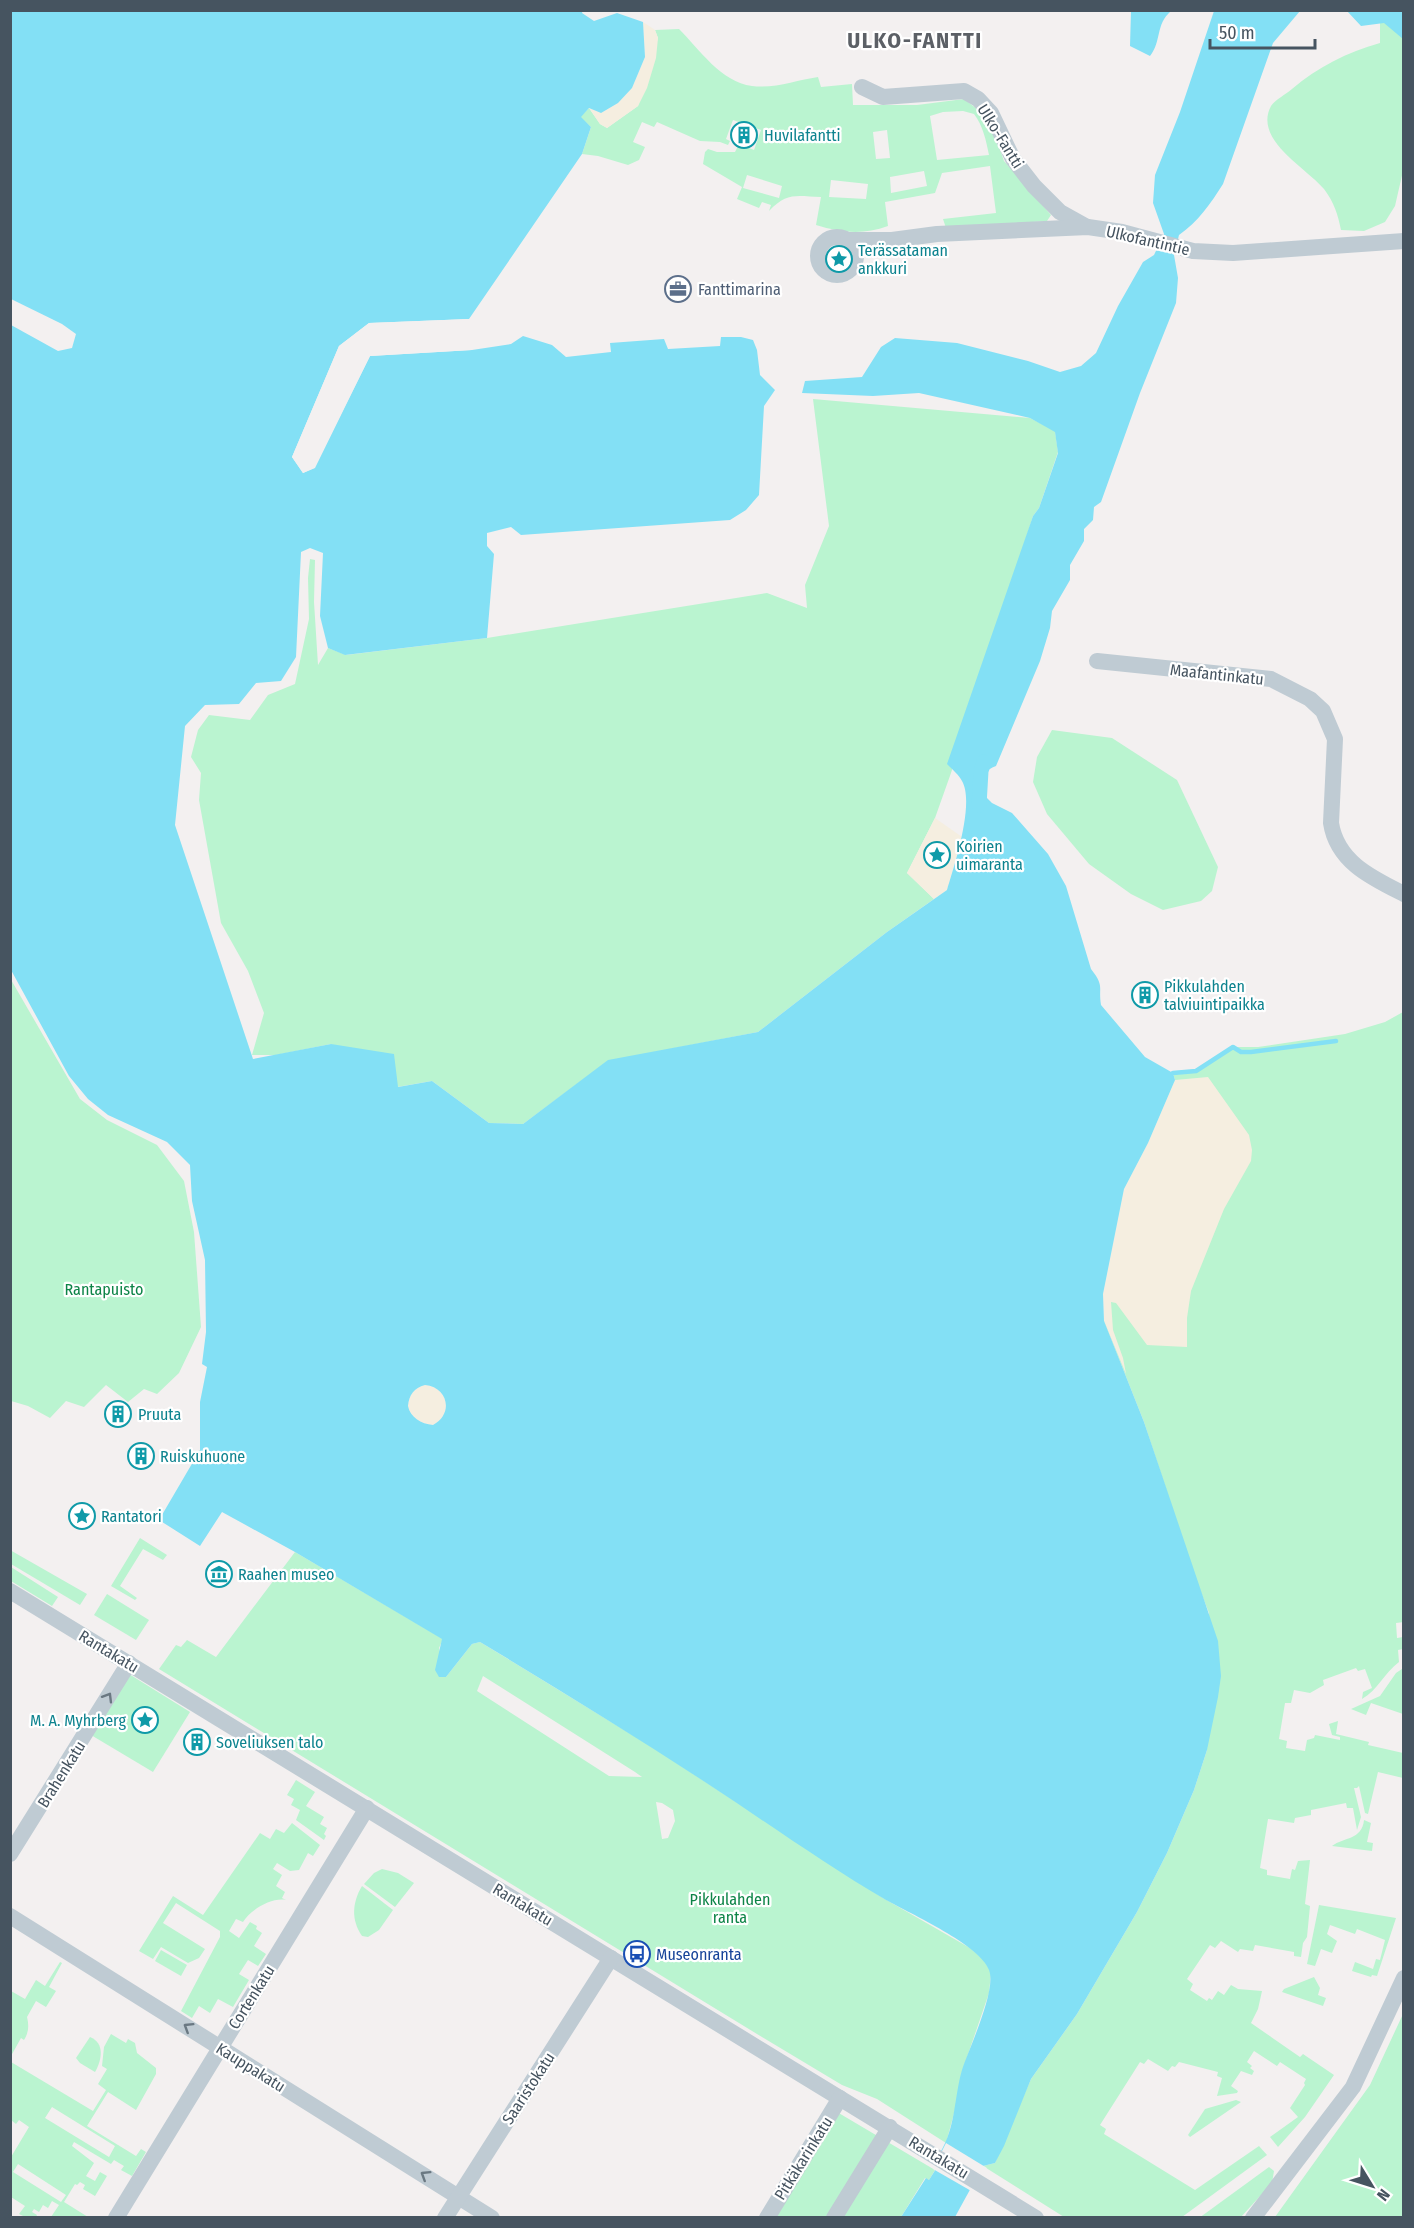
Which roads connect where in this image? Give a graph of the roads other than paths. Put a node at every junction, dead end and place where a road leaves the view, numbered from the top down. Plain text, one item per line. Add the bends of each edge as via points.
1 (862, 87) dead end
2 (1088, 227) junction
3 (848, 240) junction
4 (892, 240) junction
5 (1404, 242) edge
6 (855, 262) junction
7 (1097, 661) dead end
8 (1404, 894) edge
9 (10, 1591) edge
10 (129, 1663) junction
11 (367, 1808) junction
12 (10, 1854) edge
13 (10, 1916) edge
14 (611, 1958) junction
15 (1404, 1978) edge
16 (220, 2047) junction
17 (840, 2098) junction
18 (890, 2127) junction
19 (459, 2196) junction
20 (116, 2217) edge
21 (445, 2217) edge
22 (492, 2217) edge
23 (767, 2217) edge
24 (834, 2217) edge
25 (1036, 2217) edge
26 (1253, 2217) edge

1 - 2 street, Ulko-Fantti via 883,98 964,91 978,99 990,113 1013,159 1034,186 1060,212
2 - 4 street, Ulkofantintie via 937,234
2 - 5 street, Ulkofantintie via 1193,251 1233,253
3 - 4 street, Ulkofantintie
3 - 6 street via 855,250
3 - 6 street, Ulkofantintie via 836,236 824,241 818,252 819,265 835,275 847,272
4 - 6 street, Ulkofantintie
7 - 8 street, Maafantinkatu via 1271,680 1310,699 1323,711 1335,739 1332,835 1339,849 1374,879
9 - 10 street, Rantakatu
10 - 11 street, Rantakatu
12 -> 10 street, Brahenkatu
11 - 14 street, Rantakatu
11 - 16 street, Cortenkatu
16 -> 13 street, Kauppakatu
14 - 17 street, Rantakatu
14 - 19 street, Saaristokatu
15 - 26 street via 1353,2087
19 -> 16 street, Kauppakatu
16 - 20 street, Cortenkatu
17 - 18 street, Rantakatu
17 - 23 street, Pitkäkarinkatu
18 - 24 street
18 - 25 street, Rantakatu
19 - 21 street, Saaristokatu
19 - 22 street, Kauppakatu

